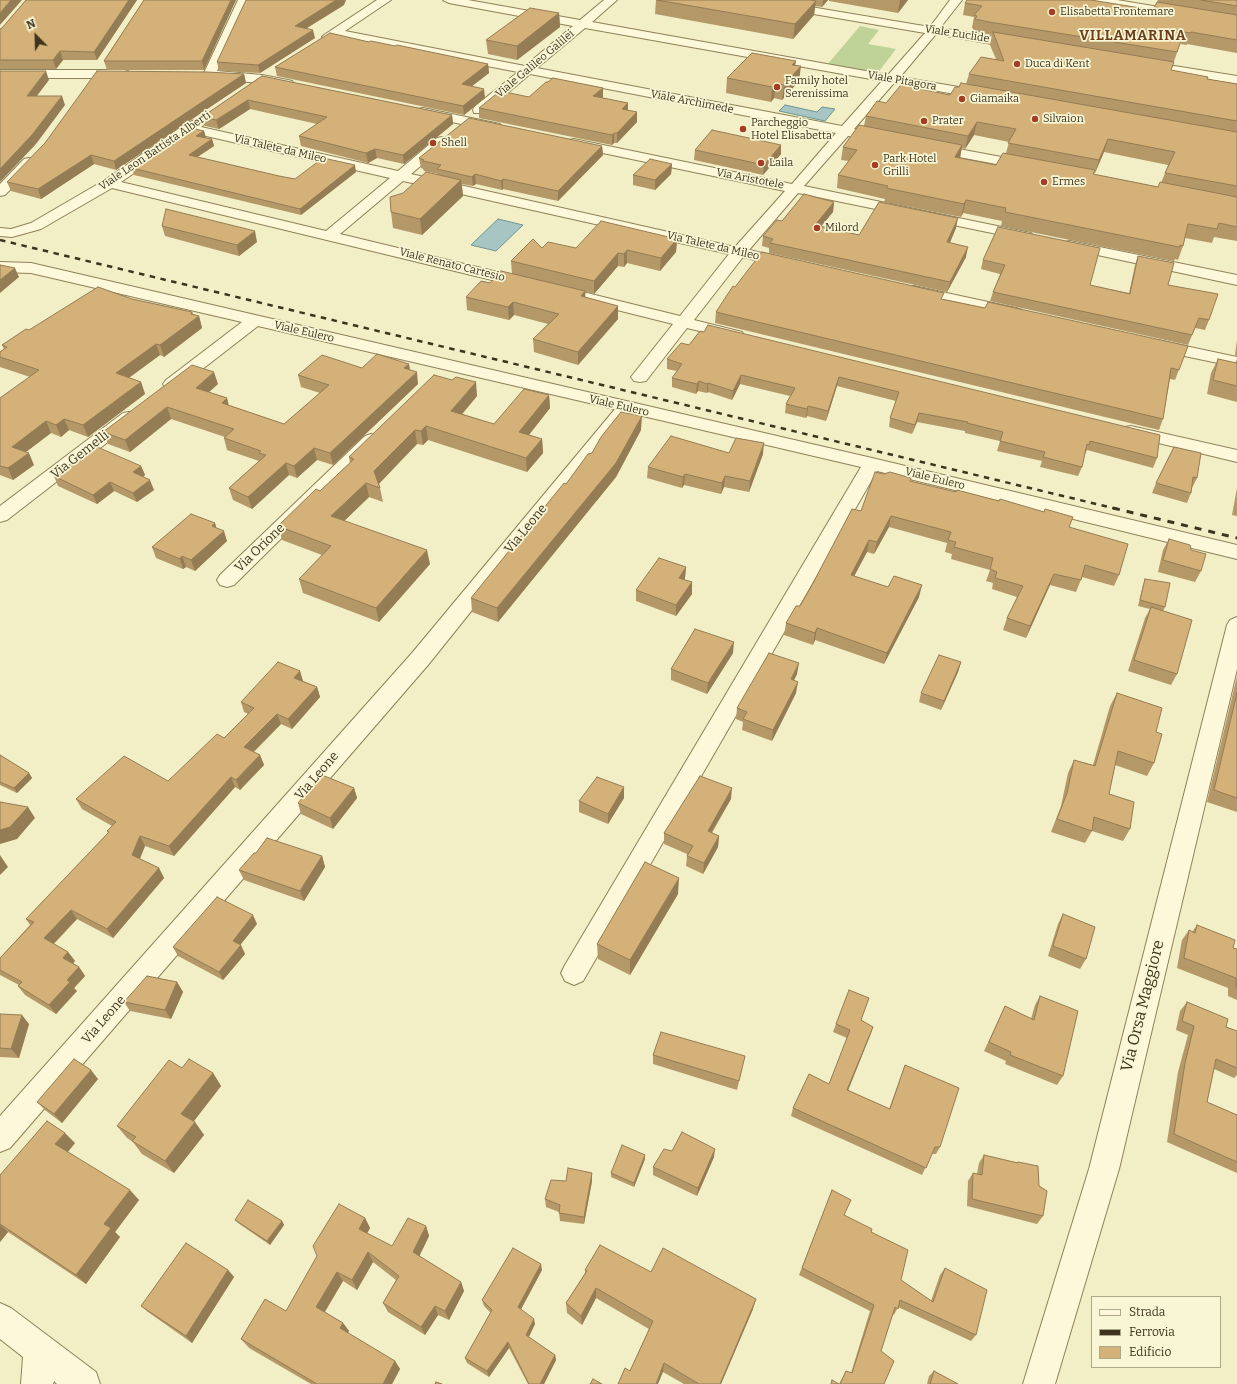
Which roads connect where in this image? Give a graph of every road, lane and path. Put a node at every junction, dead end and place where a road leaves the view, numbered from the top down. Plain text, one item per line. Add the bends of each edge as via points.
1 (244, 0) edge
2 (385, 0) edge
3 (448, 0) edge
4 (611, 0) edge
5 (749, 0) edge
6 (956, 0) edge
7 (1096, 0) edge
8 (1237, 23) edge
9 (583, 24) junction
10 (932, 30) junction
11 (335, 33) junction
12 (316, 45) edge
13 (1029, 46) edge
14 (104, 61) edge
15 (1134, 64) edge
16 (529, 70) junction
17 (276, 71) edge
18 (0, 74) edge
19 (96, 74) junction
20 (133, 74) edge
21 (194, 75) edge
22 (209, 75) junction
23 (262, 79) junction
24 (890, 79) junction
25 (1237, 80) edge
26 (87, 86) edge
27 (301, 87) edge
28 (249, 88) edge
29 (993, 97) edge
30 (410, 110) edge
31 (209, 115) edge
32 (465, 121) junction
33 (189, 128) junction
34 (506, 129) edge
35 (845, 131) junction
36 (561, 140) edge
37 (896, 141) edge
38 (919, 146) edge
39 (37, 154) edge
40 (1043, 169) edge
41 (400, 176) junction
42 (110, 183) junction
43 (794, 188) junction
44 (0, 192) edge
45 (0, 232) edge
46 (330, 235) junction
47 (1043, 239) edge
48 (1058, 243) edge
49 (739, 252) junction
50 (0, 266) edge
51 (801, 266) edge
52 (1237, 280) edge
53 (542, 288) edge
54 (902, 288) edge
55 (573, 295) edge
56 (1027, 316) edge
57 (255, 320) junction
58 (683, 322) junction
59 (753, 339) edge
60 (1144, 342) edge
61 (1237, 362) edge
62 (448, 366) junction
63 (640, 378) dead end
64 (431, 382) edge
65 (162, 392) edge
66 (143, 406) edge
67 (626, 407) junction
68 (386, 426) edge
69 (1114, 427) edge
70 (1237, 456) edge
71 (872, 464) junction
72 (0, 516) edge
73 (1237, 552) edge
74 (227, 580) dead end
75 (1237, 625) edge
76 (574, 973) dead end
77 (0, 1138) edge
78 (0, 1319) edge
79 (40, 1350) junction
80 (37, 1384) edge
81 (84, 1384) edge
82 (1039, 1384) edge

1 - 22 street
2 - 11 street
3 - 9 street, Viale Pitagora
4 - 9 street, Viale Galileo Galilei
5 - 10 street, Viale Euclide
6 - 10 street
7 - 8 street
9 - 16 street, Viale Galileo Galilei
9 - 24 street, Viale Pitagora via 709,41
10 - 13 street, Viale Euclide
10 - 24 street
11 - 12 street
11 - 16 street, Viale Archimede
14 - 19 street
15 - 25 street
16 - 32 street, Viale Galileo Galilei
16 - 35 street, Viale Archimede
17 - 23 street
18 - 19 street
19 - 20 street
19 - 26 street
21 - 22 street
22 - 23 street
23 - 27 street
23 - 28 street
24 - 29 street, Viale Pitagora
24 - 35 street
30 - 32 street
31 - 33 street, Viale Leon Battista Alberti
32 - 34 street
32 - 41 street, Viale Galileo Galilei
33 - 41 street, Via Talete da Mileo
33 - 42 street, Viale Leon Battista Alberti
35 - 37 street, Viale Archimede
35 - 43 street
36 - 43 street, Via Aristotele
38 - 40 street
39 - 44 street
41 - 46 street, Viale Galileo Galilei
41 - 49 street, Via Talete da Mileo
42 - 45 street, Viale Leon Battista Alberti via 36,226 12,234
42 - 46 street, Viale Renato Cartesio
43 - 47 street, Via Aristotele
43 - 49 street
46 - 53 street, Viale Renato Cartesio
48 - 52 street
49 - 51 street, Via Talete da Mileo
49 - 58 street
50 - 57 street, Viale Eulero via 31,268
54 - 56 street
55 - 58 street
57 - 62 street, Viale Eulero
57 - 65 street
58 - 59 street
58 - 63 street
60 - 61 street
62 - 64 street
62 - 67 street, Viale Eulero
66 - 72 street, Via Gemelli
67 - 71 street, Viale Eulero
67 - 77 street, Via Leone via 420,659
68 - 74 street, Via Orione
69 - 70 street
71 - 73 street, Viale Eulero
71 - 76 street
75 - 82 street, Via Orsa Maggiore via 1104,1169
78 - 79 street
79 - 80 street
79 - 81 street

